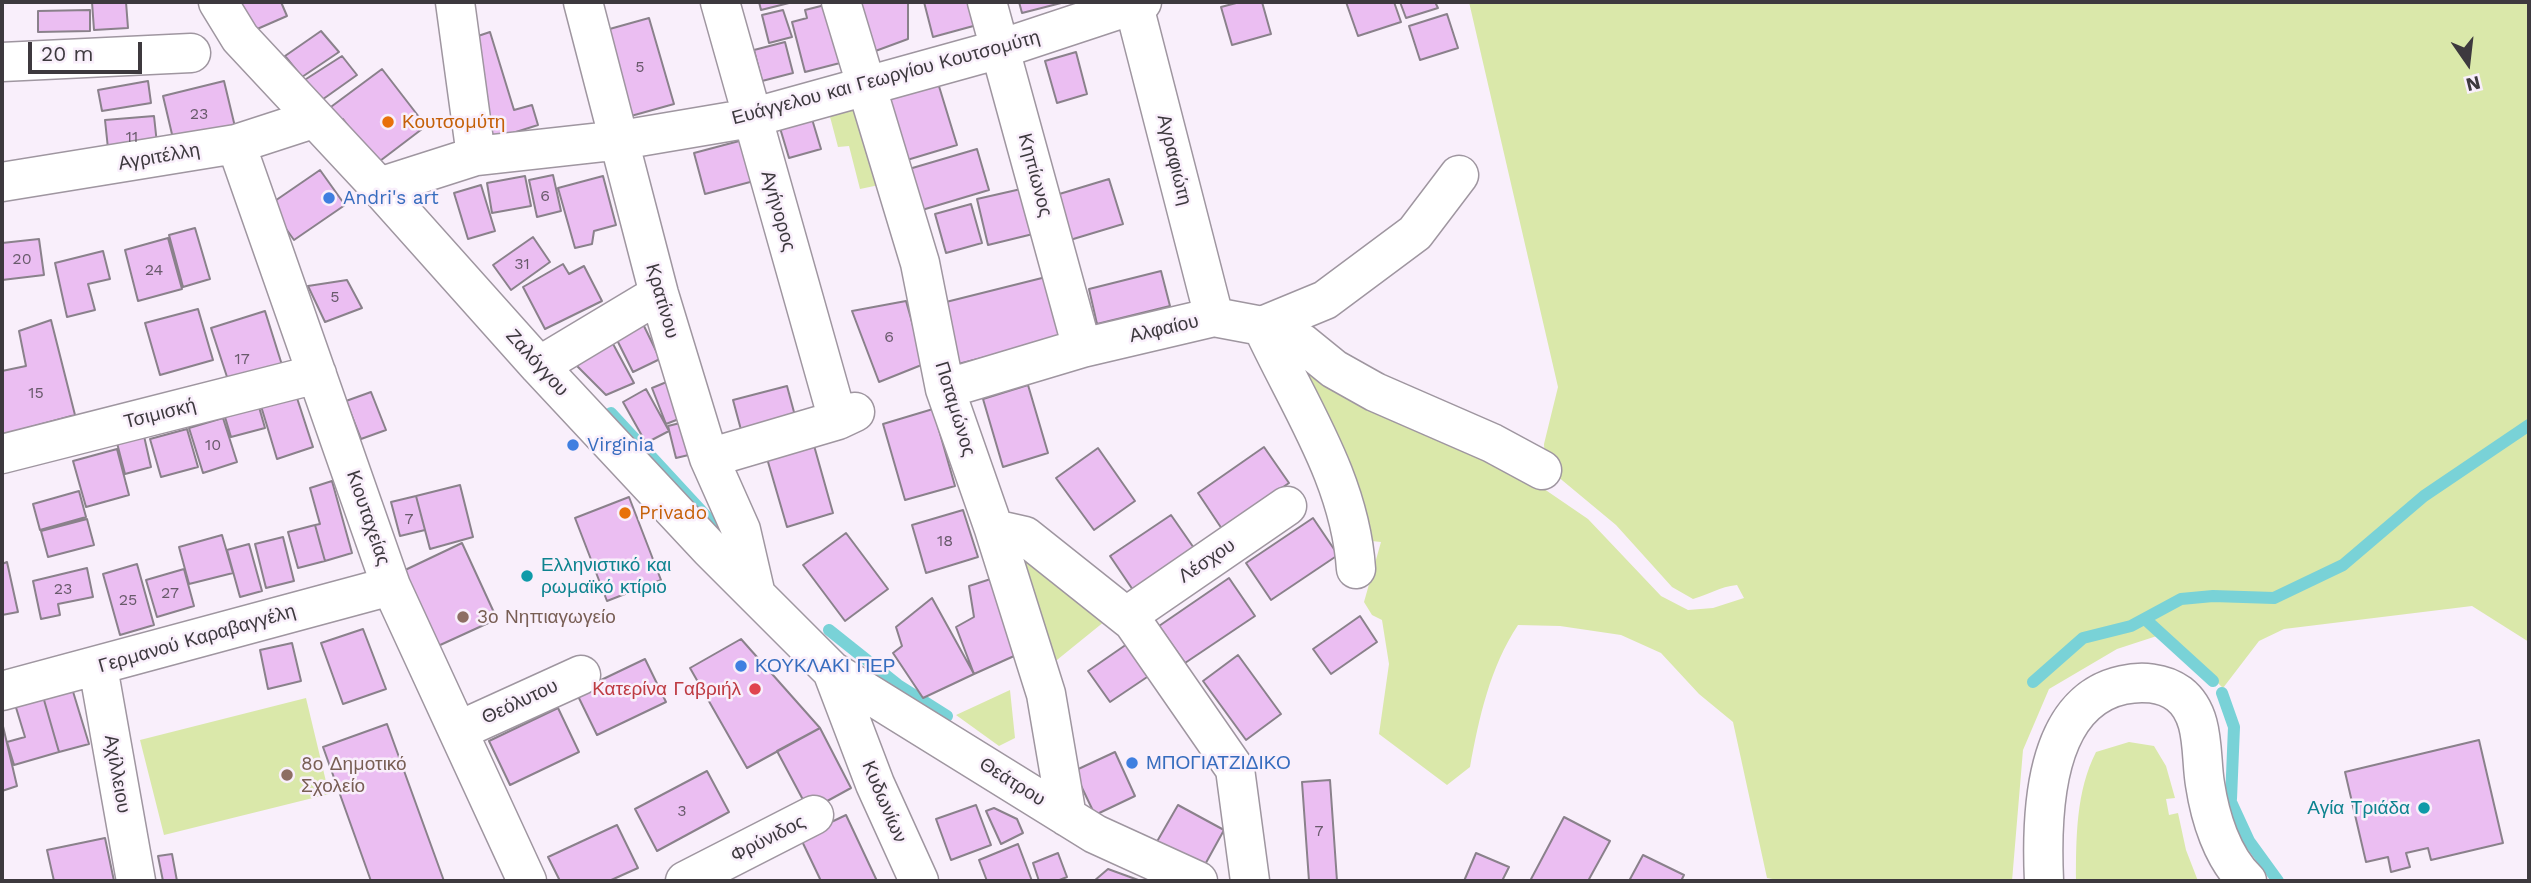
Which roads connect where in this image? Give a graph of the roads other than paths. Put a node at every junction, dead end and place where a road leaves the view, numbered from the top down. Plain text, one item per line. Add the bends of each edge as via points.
1 (218, 2) edge
2 (456, 2) edge
3 (583, 2) edge
4 (720, 2) edge
5 (841, 2) edge
6 (987, 2) edge
7 (1136, 3) edge
8 (1000, 49) junction
9 (191, 53) dead end
10 (2, 62) edge
11 (867, 87) junction
12 (751, 118) junction
13 (313, 119) junction
14 (621, 140) junction
15 (236, 144) junction
16 (476, 156) junction
17 (1459, 175) dead end
18 (2, 182) edge
19 (379, 187) junction
20 (659, 294) junction
21 (1214, 317) junction
22 (1262, 326) junction
23 (1083, 348) junction
24 (539, 366) junction
25 (317, 374) junction
26 (945, 388) junction
27 (2, 454) edge
28 (709, 458) junction
29 (1542, 470) dead end
30 (1287, 506) dead end
31 (994, 529) junction
32 (1356, 569) dead end
33 (391, 586) junction
34 (756, 595) junction
35 (1127, 616) junction
36 (98, 667) junction
37 (832, 671) junction
38 (581, 675) dead end
39 (2, 691) edge
40 (852, 723) joint
41 (460, 730) junction
42 (814, 815) dead end
43 (1067, 817) junction
44 (2043, 866) edge
45 (136, 881) edge
46 (527, 881) edge
47 (685, 881) edge
48 (919, 881) edge
49 (1198, 881) edge
50 (1250, 881) edge
51 (2247, 881) edge

1 - 13 street, Ζαλόγγου via 240,38
2 - 16 street
3 - 14 street, Κρατίνου
4 - 12 street, Αγήνορος
5 - 11 street, Ποταμώνος
6 - 8 street, Κηπίωνος
7 - 8 street, Ευάγγελου και Γεωργίου Κουτσομύτη
7 - 21 street, Αγραφιώτη
8 - 11 street, Ευάγγελου και Γεωργίου Κουτσομύτη
8 - 23 street, Κηπίωνος
9 - 10 street
11 - 12 street, Ευάγγελου και Γεωργίου Κουτσομύτη
11 - 26 street, Ποταμώνος via 919,263
12 - 14 street, Ευάγγελου και Γεωργίου Κουτσομύτη
12 - 28 street, Αγήνορος via 846,416
13 - 15 street, Αγριτέλλη
13 - 19 street, Ζαλόγγου
14 - 16 street, Ευάγγελου και Γεωργίου Κουτσομύτη
14 - 20 street, Κρατίνου
15 - 18 street, Αγριτέλλη
15 - 25 street, Κιουταχείας
16 - 19 street, Ευάγγελου και Γεωργίου Κουτσομύτη
17 - 22 street via 1415,233 1325,300
19 - 24 street, Ζαλόγγου
20 - 24 street
20 - 28 street, Κρατίνου
21 - 22 street, Αλφαίου
21 - 23 street, Αλφαίου
22 - 29 street, Αλφαίου via 1302,343 1334,369 1375,392
22 - 32 street via 1335,474 1354,539
23 - 26 street, Αλφαίου
24 - 34 street, Ζαλόγγου
25 - 27 street, Τσιμισκή
25 - 33 street, Κιουταχείας
26 - 31 street, Ποταμώνος
28 - 34 street, Κρατίνου via 741,530
30 - 35 street, Λέσχου
31 - 35 street via 1025,537
31 - 43 street, Ποταμώνος via 1046,694
33 - 36 street, Γερμανού Καραβαγγέλη
33 - 41 street, Κιουταχείας
34 - 37 street, Ζαλόγγου
35 - 50 street via 1235,769
36 - 39 street, Γερμανού Καραβαγγέλη
36 - 45 street, Αχίλλειου
37 - 40 street, Ζαλόγγου
37 - 43 street, Θεάτρου
38 - 41 street, Θεόλυτου
40 - 48 street, Κυδωνίων
41 - 46 street, Κιουταχείας
42 - 47 street, Φρύνιδος
43 - 49 street, Θεάτρου
44 - 51 street via 2053,769 2076,712 2110,687 2154,683 2179,694 2194,712 2213,823

